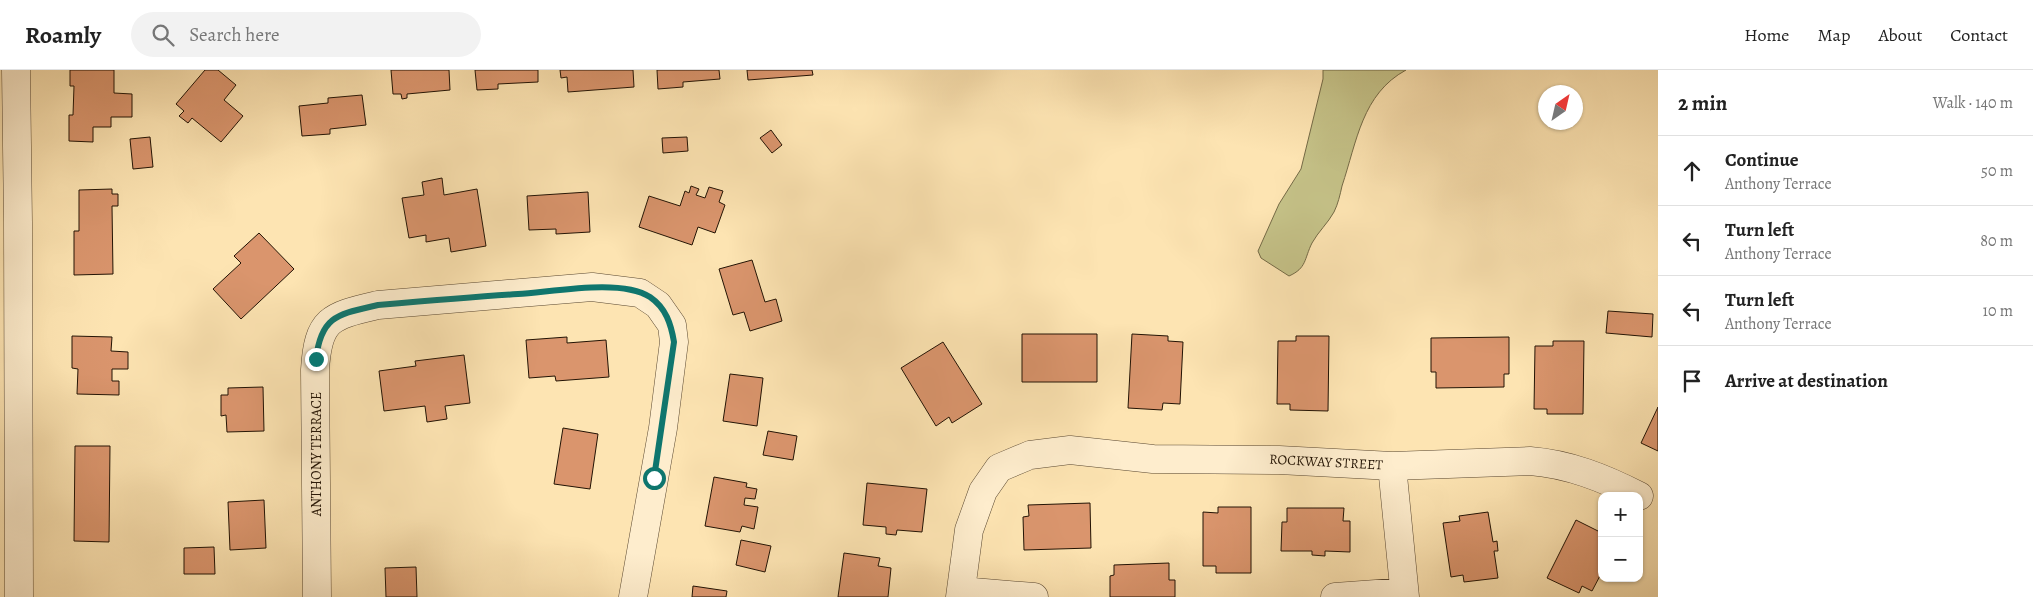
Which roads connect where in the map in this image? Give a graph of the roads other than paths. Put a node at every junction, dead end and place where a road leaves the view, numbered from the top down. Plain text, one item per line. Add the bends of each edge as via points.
1 (16, 70) edge
2 (9, 222) edge
3 (1392, 466) junction
4 (1630, 492) edge
5 (1643, 498) edge
6 (1658, 506) edge
7 (961, 594) edge
8 (1405, 595) edge
9 (19, 597) edge
10 (316, 597) edge
11 (634, 597) edge
12 (1034, 597) edge
13 (1335, 597) edge

1 - 2 street
2 - 9 street
3 - 4 street, ROCKWAY STREET via 1530,460 1552,462 1585,472
3 - 7 street, ROCKWAY STREET via 1279,460 1152,459 1070,450 1030,455 999,468 977,504 969,530
3 - 8 street
5 - 6 street, ROCKWAY STREET
7 - 12 street
8 - 13 street
10 - 11 street, ANTHONY TERRACE via 315,370 317,347 326,325 344,314 378,305 592,287 625,290 649,297 672,325 674,342 663,428

